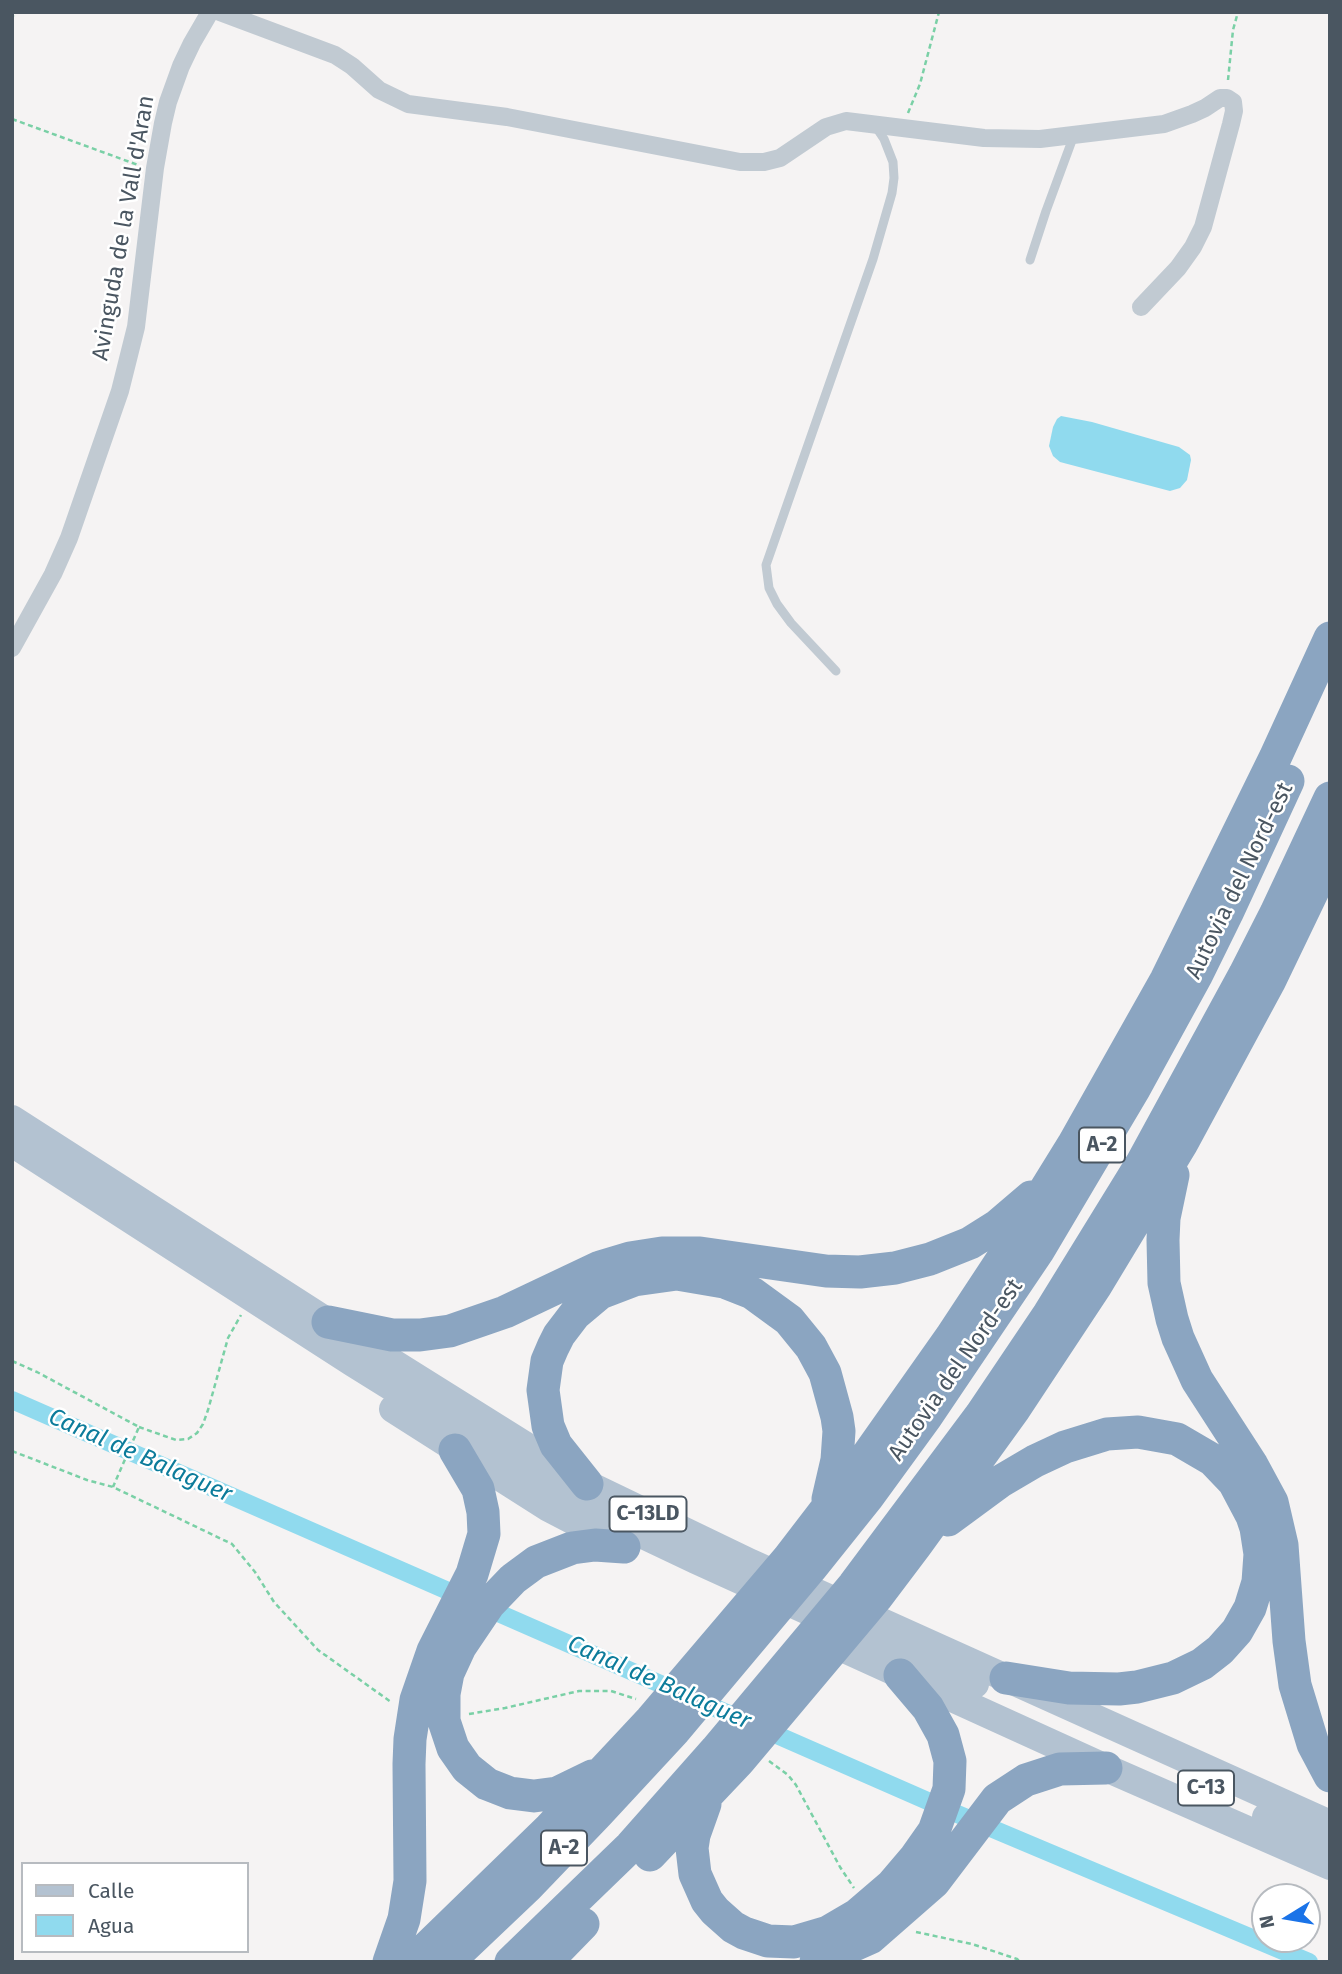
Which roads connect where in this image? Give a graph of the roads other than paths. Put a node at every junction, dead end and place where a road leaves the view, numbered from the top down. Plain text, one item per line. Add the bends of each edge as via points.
1 (210, 12) edge
2 (220, 12) edge
3 (875, 125) junction
4 (1074, 135) junction
5 (1030, 260) dead end
6 (1141, 307) dead end
7 (1330, 638) edge
8 (12, 648) edge
9 (836, 671) dead end
10 (1330, 686) edge
11 (1330, 798) edge
12 (1330, 855) edge
13 (12, 1119) edge
14 (12, 1143) edge
15 (1182, 1143) junction
16 (1056, 1174) junction
17 (92, 1194) junction
18 (328, 1322) junction
19 (455, 1450) junction
20 (587, 1484) junction
21 (825, 1511) junction
22 (916, 1545) junction
23 (624, 1547) junction
24 (800, 1564) junction
25 (865, 1591) junction
26 (458, 1627) junction
27 (900, 1675) junction
28 (1006, 1678) junction
29 (663, 1725) junction
30 (728, 1756) junction
31 (607, 1768) junction
32 (1106, 1768) junction
33 (1330, 1776) edge
34 (709, 1795) junction
35 (1330, 1824) edge
36 (948, 1836) junction
37 (1330, 1846) edge
38 (1330, 1866) edge
39 (388, 1962) edge
40 (412, 1962) edge
41 (448, 1962) edge
42 (511, 1962) edge
43 (546, 1962) edge
44 (816, 1962) edge

1 - 8 street, Avinguda de la Vall d'Aran via 168,102 155,168 136,327 120,391 54,574
2 - 3 street via 344,60 379,90 408,104 488,114 740,162 780,158 833,123
3 - 4 street via 1002,140
3 - 9 lane via 892,162 892,193 766,565 768,588 777,604
4 - 5 lane
4 - 6 street via 1177,121 1220,98 1233,103 1203,227 1178,268
7 - 16 highway via 1166,980
10 - 24 highway, Autovia del Nord-est / A-2 via 1227,913 1089,1167 926,1417 867,1498
11 - 25 highway, Autovia del Nord-est / A-2 via 1217,1030 1110,1217
12 - 15 highway via 1269,982
13 - 18 main road, C-13LD
14 - 17 main road, C-13
15 - 22 highway via 1048,1360
15 - 33 highway via 1164,1218 1168,1304 1187,1360 1272,1502 1282,1545 1295,1685 1313,1744
16 - 18 highway via 970,1243 895,1268 826,1271 700,1253 662,1253 600,1267 505,1312 450,1331 392,1335
16 - 21 highway via 951,1337
17 - 19 main road via 181,1268
17 - 37 main road, C-13 via 353,1363 551,1486 636,1532
18 - 20 main road, C-13LD
19 - 23 main road via 547,1507
19 - 26 highway via 474,1480 484,1523
20 - 21 highway via 556,1446 545,1412 544,1375 559,1335 584,1305 613,1287 649,1277 691,1275 724,1282 766,1302 789,1320 818,1359 831,1388 839,1431
20 - 28 main road, C-13LD
21 - 24 highway
22 - 25 highway
22 - 28 highway via 1020,1470 1065,1447 1107,1434 1138,1432 1177,1439 1213,1460 1234,1482 1256,1528 1258,1582 1250,1608 1220,1650 1182,1675 1137,1687 1069,1688
23 - 26 highway via 572,1548 536,1562
23 - 27 main road
24 - 29 highway
25 - 30 highway
26 - 31 highway via 443,1708 453,1748 467,1768 497,1789 534,1796 565,1790
26 - 39 highway via 426,1667 413,1719 408,1764 410,1881 404,1919
27 - 32 main road
27 - 36 highway via 928,1708 947,1748 951,1780 944,1807
28 - 35 main road, C-13LD
29 - 31 highway
29 - 41 highway, A-2 via 554,1859
30 - 34 highway
30 - 42 highway, A-2
31 - 40 highway
32 - 36 highway via 1060,1769 1026,1780
32 - 38 main road
34 - 36 highway via 692,1847 700,1888 733,1927 768,1941 804,1940 857,1915 881,1896 923,1847
34 - 43 highway
36 - 44 highway via 934,1882 870,1938

